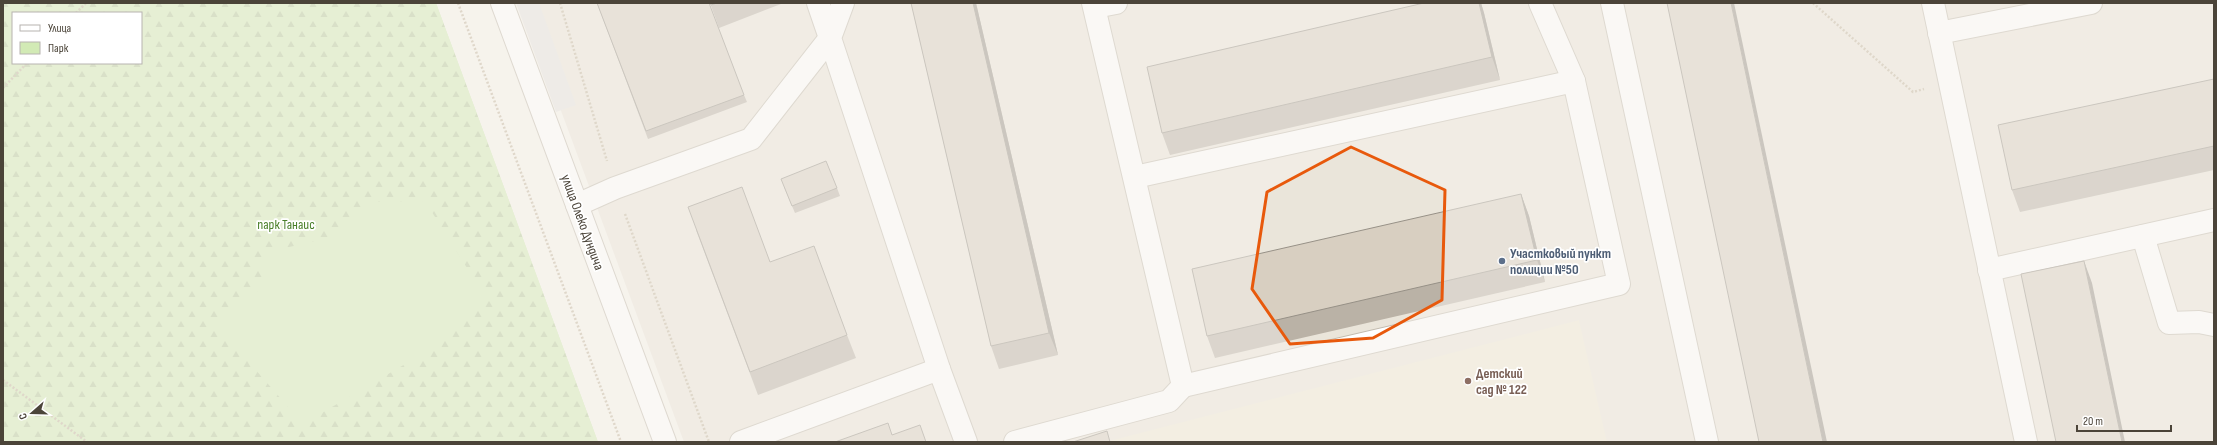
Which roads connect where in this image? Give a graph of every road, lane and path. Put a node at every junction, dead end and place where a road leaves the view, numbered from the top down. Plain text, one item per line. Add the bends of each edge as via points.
1 (86, 3) edge
2 (458, 3) edge
3 (502, 3) edge
4 (560, 3) edge
5 (818, 3) edge
6 (843, 3) edge
7 (1116, 3) edge
8 (1540, 3) edge
9 (1612, 3) edge
10 (1813, 3) edge
11 (1933, 3) edge
12 (2091, 3) edge
13 (1094, 5) edge
14 (77, 12) edge
15 (1939, 34) junction
16 (830, 38) junction
17 (26, 64) edge
18 (1574, 81) junction
19 (1950, 84) junction
20 (3, 88) edge
21 (1135, 177) junction
22 (615, 188) junction
23 (577, 205) junction
24 (2214, 220) edge
25 (2143, 236) junction
26 (1989, 270) junction
27 (2214, 325) edge
28 (939, 369) junction
29 (3, 380) edge
30 (1183, 386) junction
31 (87, 442) edge
32 (621, 442) edge
33 (665, 442) edge
34 (709, 442) edge
35 (741, 442) edge
36 (966, 442) edge
37 (1015, 442) edge
38 (1707, 442) edge
39 (2026, 442) edge

1 - 14 path
2 - 32 path
3 - 23 street, улица Олеко Дундича
4 - 22 path
5 - 16 street
6 - 16 street
7 - 13 street
8 - 18 street
9 - 38 street
10 - 19 path via 1913,92
11 - 15 street
12 - 15 street
13 - 21 street
15 - 19 street
16 - 22 street via 751,139
16 - 28 street
17 - 20 path
18 - 21 street
18 - 30 street via 1618,284
19 - 26 street
21 - 30 street
22 - 23 street
22 - 34 path
23 - 33 street, улица Олеко Дундича
24 - 25 street
25 - 26 street
25 - 27 street via 2169,323 2199,322
26 - 39 street
28 - 35 street
28 - 36 street
29 - 31 path
30 - 37 street via 1170,401

